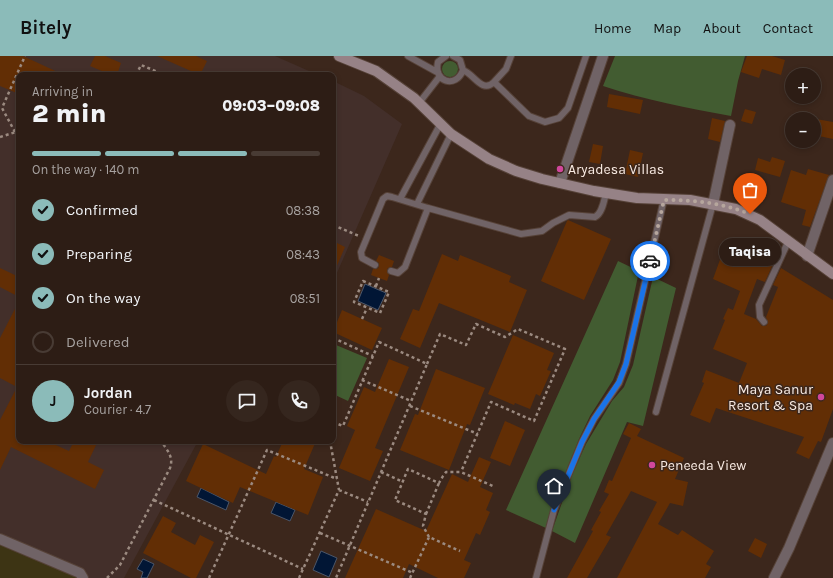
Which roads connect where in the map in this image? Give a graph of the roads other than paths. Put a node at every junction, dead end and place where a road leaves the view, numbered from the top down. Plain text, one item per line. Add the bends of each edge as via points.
1 (339, 56) edge
2 (408, 56) edge
3 (446, 56) edge
4 (453, 56) edge
5 (511, 56) edge
6 (586, 56) edge
7 (603, 56) edge
8 (463, 70) junction
9 (439, 74) junction
10 (494, 82) junction
11 (419, 103) junction
12 (440, 123) junction
13 (730, 124) dead end
14 (451, 134) junction
15 (833, 180) edge
16 (560, 183) junction
17 (606, 193) junction
18 (400, 199) junction
19 (664, 200) junction
20 (417, 204) junction
21 (713, 204) junction
22 (428, 208) junction
23 (788, 242) junction
24 (807, 256) junction
25 (375, 265) dead end
26 (391, 271) dead end
27 (833, 274) edge
28 (764, 322) dead end
29 (656, 412) dead end
30 (833, 443) edge
31 (0, 539) edge
32 (83, 578) edge
33 (536, 578) edge
34 (774, 578) edge

1 - 11 street via 376,71
2 - 9 lane
3 - 9 lane via 438,62
4 - 8 lane via 460,60
5 - 10 lane via 506,69
6 - 10 lane via 568,108 559,118 545,122 529,116
7 - 16 street
8 - 9 lane via 453,81 448,81
8 - 10 lane via 483,86 490,86
9 - 11 lane
11 - 12 street
12 - 14 street
12 - 18 lane
13 - 21 street
14 - 16 street via 489,159
14 - 20 lane
15 - 24 street
16 - 17 street
17 - 19 street
17 - 22 lane via 598,216 569,215 542,231 521,234
18 - 20 lane
18 - 25 lane via 387,196 383,199 361,252 362,258
19 - 21 street via 690,200
19 - 33 lane via 626,364 619,382 582,442 554,510
20 - 22 lane
21 - 23 street via 736,208 750,214
21 - 29 lane
22 - 26 lane via 405,267 398,274
23 - 24 street
23 - 28 lane via 759,304 758,312
24 - 27 street
30 - 34 street
31 - 32 street via 80,573

